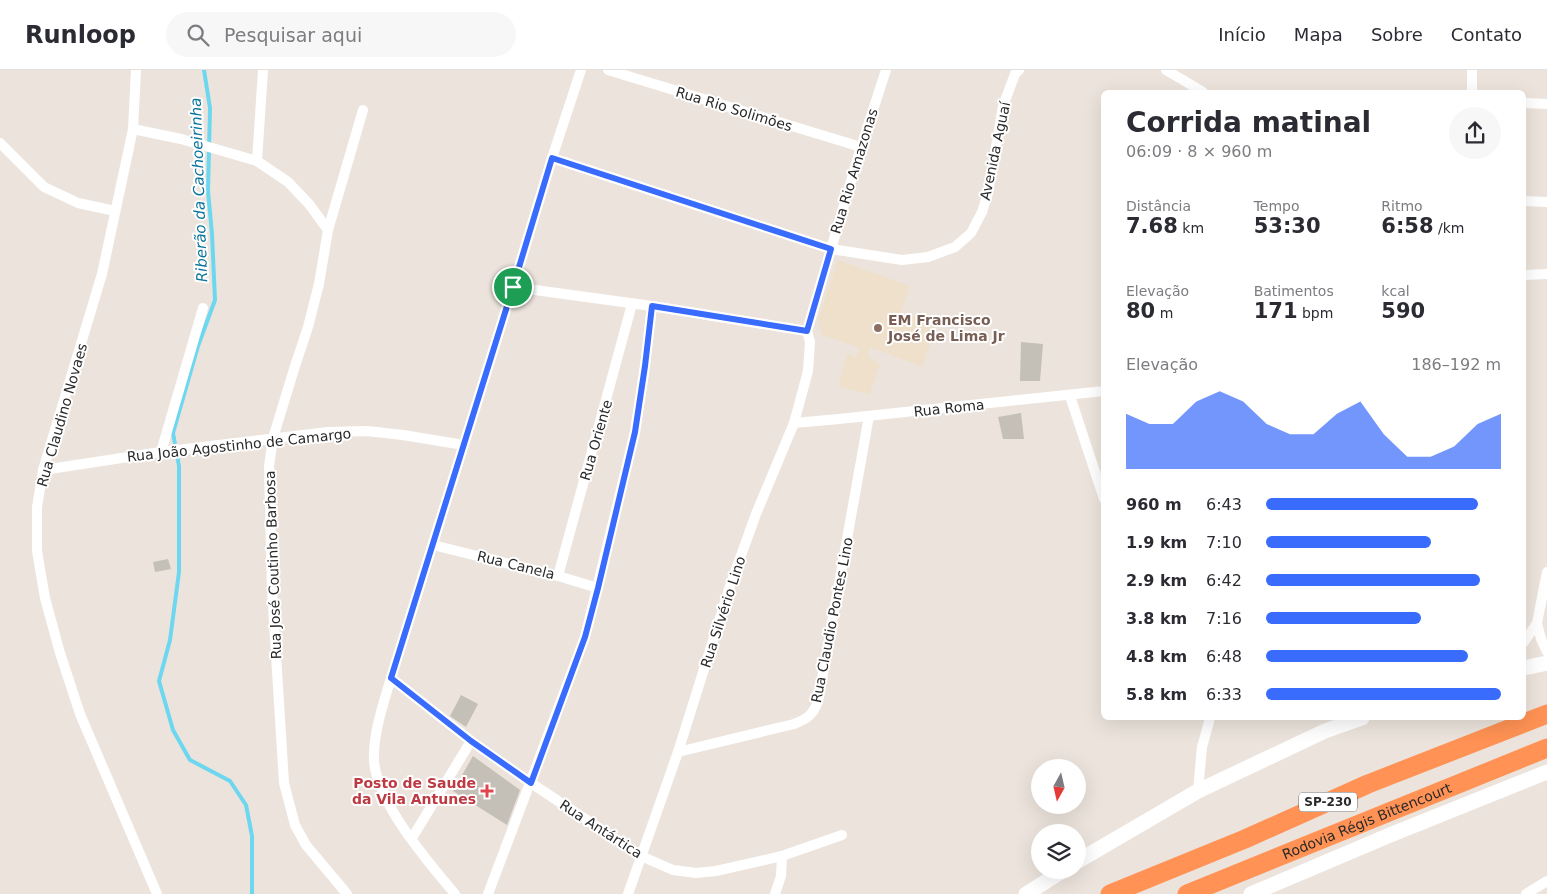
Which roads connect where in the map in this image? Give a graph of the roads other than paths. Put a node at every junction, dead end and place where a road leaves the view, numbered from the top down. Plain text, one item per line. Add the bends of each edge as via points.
1 (136, 70) edge
2 (263, 70) edge
3 (581, 70) edge
4 (608, 70) edge
5 (886, 70) edge
6 (1019, 70) edge
7 (1166, 70) edge
8 (1472, 70) edge
9 (1200, 90) edge
10 (1472, 90) edge
11 (1526, 103) edge
12 (1547, 104) edge
13 (363, 110) dead end
14 (133, 129) junction
15 (0, 143) edge
16 (861, 147) junction
17 (552, 158) junction
18 (257, 161) junction
19 (1526, 201) edge
20 (1547, 202) edge
21 (116, 211) junction
22 (328, 230) junction
23 (831, 249) junction
24 (1547, 274) edge
25 (1526, 275) edge
26 (513, 287) junction
27 (632, 304) junction
28 (652, 306) junction
29 (203, 308) dead end
30 (807, 331) junction
31 (1101, 391) edge
32 (1070, 396) junction
33 (869, 416) junction
34 (794, 423) junction
35 (274, 438) junction
36 (464, 445) junction
37 (165, 451) junction
38 (43, 470) junction
39 (1101, 490) edge
40 (433, 545) junction
41 (1547, 572) edge
42 (558, 576) junction
43 (598, 588) junction
44 (1537, 623) junction
45 (1526, 639) edge
46 (1547, 652) edge
47 (1547, 663) edge
48 (1526, 668) edge
49 (391, 678) junction
50 (1547, 714) edge
51 (1209, 720) edge
52 (1356, 720) edge
53 (471, 741) junction
54 (1547, 748) edge
55 (678, 752) junction
56 (1547, 772) edge
57 (531, 783) junction
58 (1198, 791) junction
59 (842, 835) dead end
60 (412, 838) junction
61 (641, 856) junction
62 (782, 856) junction
63 (1086, 856) edge
64 (1050, 879) edge
65 (1547, 881) edge
66 (157, 894) edge
67 (347, 894) edge
68 (455, 894) edge
69 (488, 894) edge
70 (628, 894) edge
71 (775, 894) edge
72 (1026, 894) edge
73 (1110, 894) edge
74 (1187, 894) edge
75 (1251, 894) edge
76 (1526, 894) edge

1 - 14 street, Rua Claudino Novaes
2 - 18 street
3 - 17 street
4 - 16 street, Rua Rio Solimões
5 - 16 street, Rua Rio Amazonas
6 - 23 street, Avenida Aguaí via 1003,106 988,193 971,233 955,247 920,258 902,260
7 - 9 street
8 - 10 street
11 - 12 street
13 - 22 street, Rua José Coutinho Barbosa
14 - 18 street
14 - 21 street, Rua Claudino Novaes
15 - 21 street via 44,187 78,203
16 - 23 street, Rua Rio Amazonas
17 - 23 street, Avenida Aguaí
17 - 26 street
18 - 22 street via 288,182
19 - 20 street
21 - 38 street, Rua Claudino Novaes via 102,274
22 - 35 street, Rua José Coutinho Barbosa via 308,327
23 - 30 street, Rua Rio Amazonas
24 - 25 street
26 - 27 street
26 - 36 street
27 - 28 street
27 - 42 street, Rua Oriente
28 - 30 street
28 - 43 street via 635,432
29 - 37 street
30 - 34 street, Rua Silvério Lino via 809,362
31 - 32 street, Rua Roma
32 - 33 street, Rua Roma
32 - 39 street
33 - 34 street, Rua Roma
33 - 55 street, Rua Claudio Pontes Lino via 814,711 808,718 794,724
34 - 55 street, Rua Silvério Lino via 756,514
35 - 36 street, Rua João Agostinho de Camargo via 367,431
35 - 37 street, Rua João Agostinho de Camargo
35 - 67 street, Rua José Coutinho Barbosa via 269,466 269,512 284,783 295,825 306,845
36 - 40 street
37 - 38 street, Rua João Agostinho de Camargo
38 - 66 street, Rua Claudino Novaes via 37,507 37,551 44,598 80,714
40 - 42 street, Rua Canela
40 - 49 street
41 - 44 street
42 - 43 street, Rua Canela
43 - 57 street via 585,637
44 - 45 street
44 - 46 street
47 - 48 street
49 - 53 street, Rua Antártica
49 - 60 street via 375,740 374,762 391,809
50 - 73 highway, SP-230 via 1368,784
51 - 58 street via 1202,747
52 - 58 street via 1324,731
53 - 57 street, Rua Antártica
53 - 60 street
54 - 74 highway, Rodovia Régis Bittencourt / SP-230
55 - 61 street, Rua Silvério Lino
56 - 75 street
57 - 61 street, Rua Antártica
57 - 69 street
58 - 63 street
59 - 62 street, Rua Antártica
60 - 68 street
61 - 62 street, Rua Antártica via 673,870 696,873
61 - 70 street, Rua Silvério Lino
62 - 71 street via 781,876
64 - 72 street
65 - 76 street

